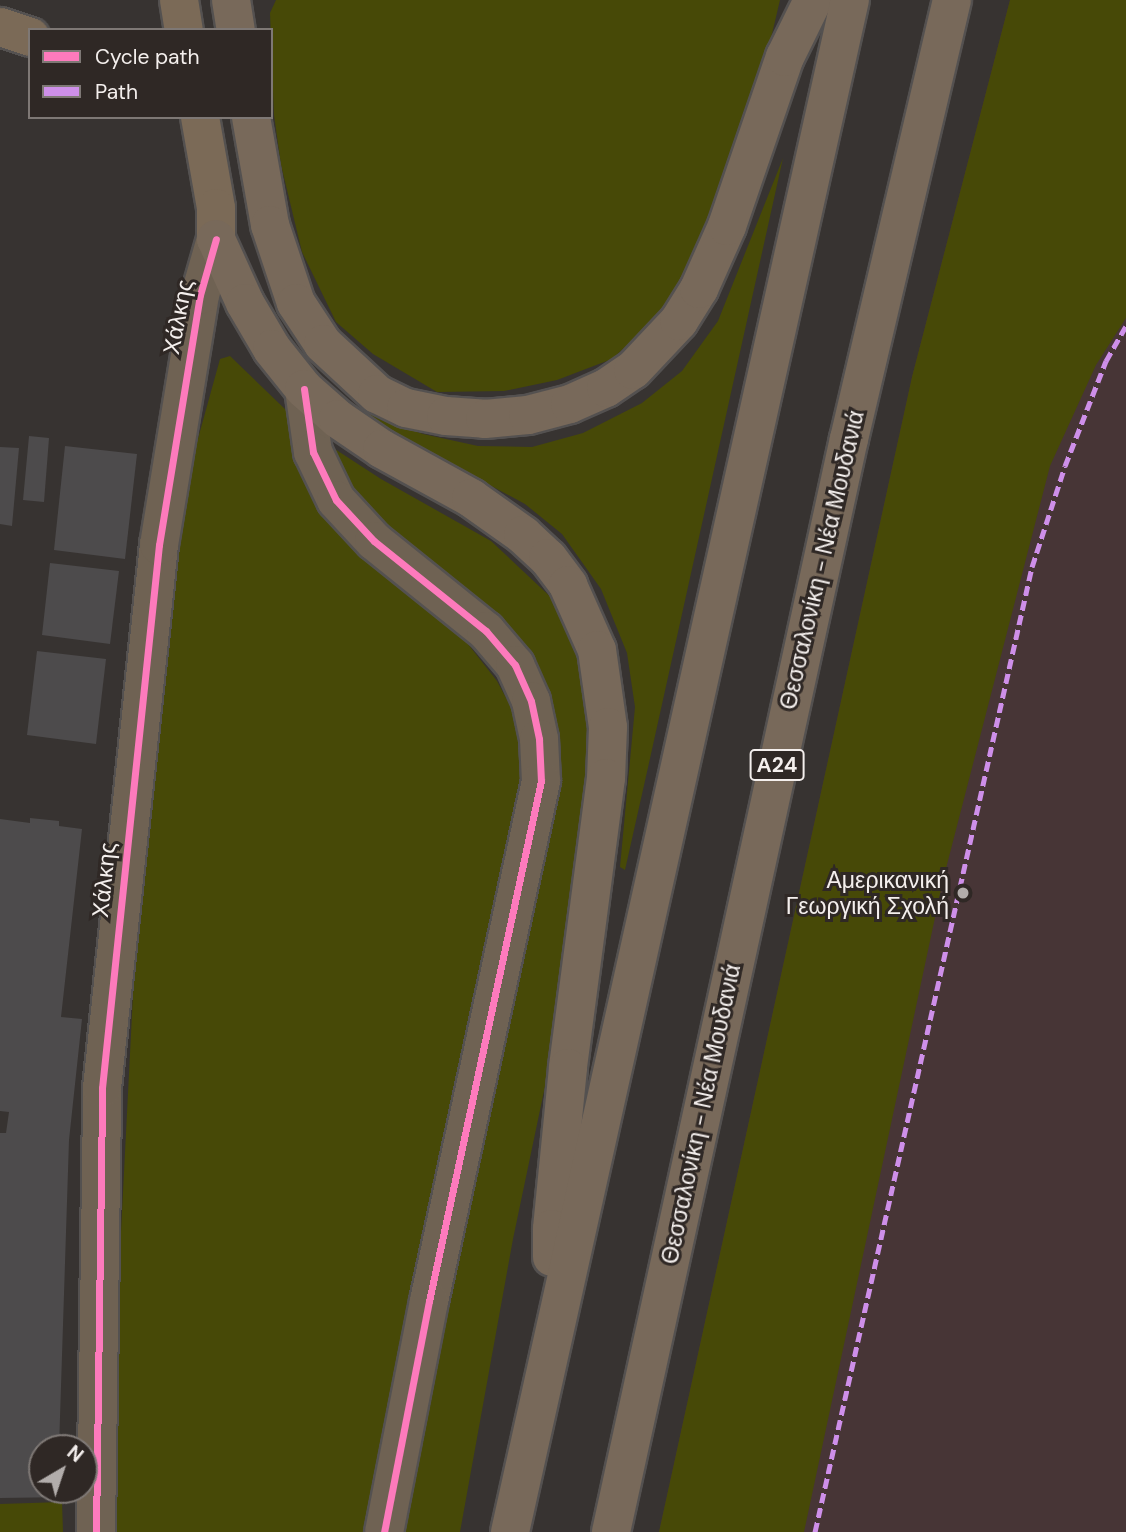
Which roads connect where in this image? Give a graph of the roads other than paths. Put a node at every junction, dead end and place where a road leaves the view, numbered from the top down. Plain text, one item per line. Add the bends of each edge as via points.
1 (179, 0) edge
2 (231, 0) edge
3 (813, 0) edge
4 (850, 0) edge
5 (952, 0) edge
6 (0, 27) edge
7 (184, 28) edge
8 (236, 28) edge
9 (28, 36) edge
10 (172, 119) edge
11 (200, 119) edge
12 (251, 119) edge
13 (209, 167) junction
14 (216, 239) junction
15 (304, 389) junction
16 (531, 1433) junction
17 (96, 1532) edge
18 (384, 1532) edge
19 (510, 1532) edge
20 (611, 1532) edge

1 - 7 main road
2 - 8 highway
3 - 12 highway via 785,57 727,226 679,321 633,370 606,388 528,415 485,419 406,408 377,394 323,344 296,303 277,250
4 - 16 highway
5 - 20 highway, Θεσσαλονίκη - Νέα Μουδανιά / Α24 via 843,466
6 - 9 main road
10 - 13 main road
11 - 13 main road
13 - 14 main road
14 - 15 highway via 245,303 272,349
14 - 17 street, Χάλκης via 200,295 159,545 102,1088
15 - 16 highway via 382,449 487,508 523,535 568,584 597,650 608,727 606,778 559,1146 552,1307
15 - 18 street via 313,452 336,500 374,541 486,631 515,664 531,701 539,738 541,781
16 - 19 highway

